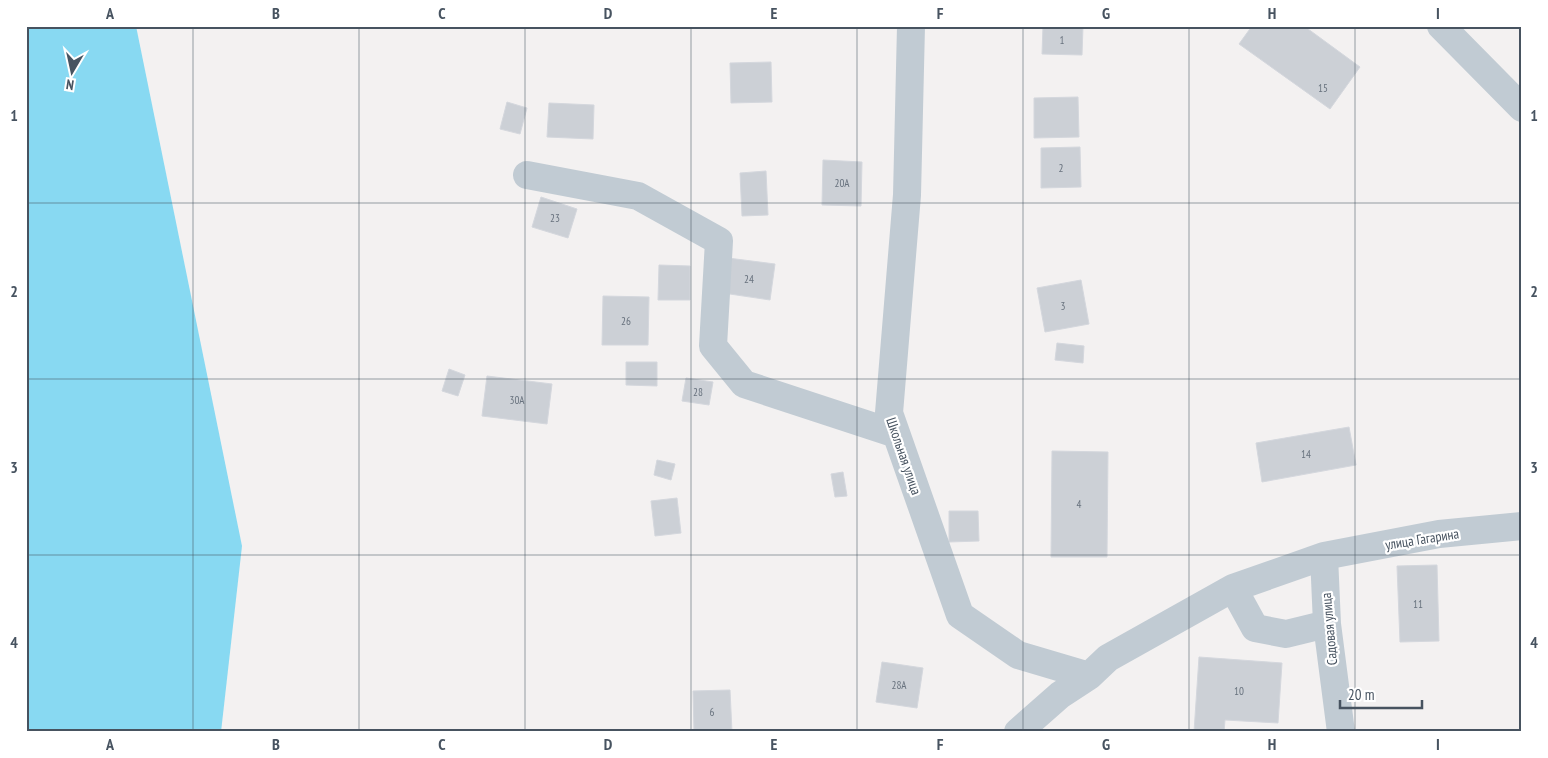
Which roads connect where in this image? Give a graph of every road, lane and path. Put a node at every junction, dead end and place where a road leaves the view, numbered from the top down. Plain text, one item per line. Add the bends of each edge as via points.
1 (911, 26) edge
2 (1441, 26) edge
3 (1522, 108) edge
4 (527, 175) dead end
5 (896, 434) junction
6 (1522, 526) edge
7 (1324, 556) junction
8 (1233, 588) junction
9 (1328, 624) junction
10 (1089, 676) junction
11 (1018, 732) edge
12 (1340, 732) edge

1 - 5 street, Школьная улица via 907,195 889,413
2 - 3 street
4 - 5 street via 638,196 719,241 713,346 744,384
5 - 10 street, Школьная улица via 960,615 1018,655
6 - 7 street, улица Гагарина via 1439,534
7 - 8 street, улица Гагарина
7 - 9 street, Садовая улица
8 - 9 street via 1255,628 1286,634
8 - 10 street, улица Гагарина via 1108,658
9 - 12 street, Садовая улица
10 - 11 street via 1060,695

